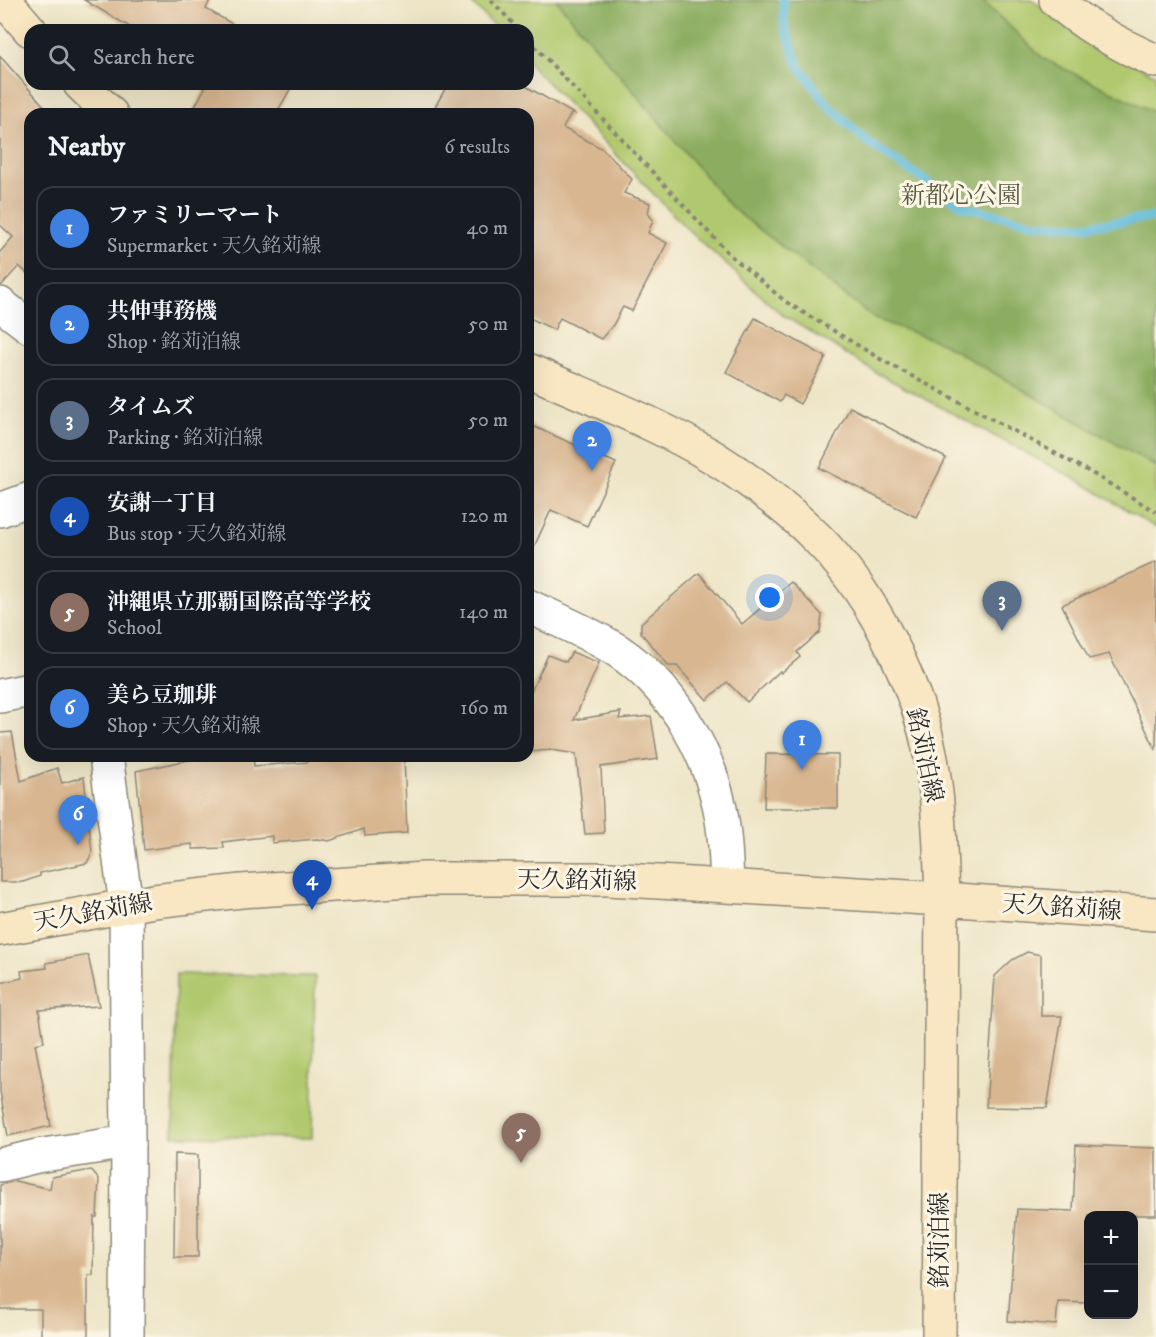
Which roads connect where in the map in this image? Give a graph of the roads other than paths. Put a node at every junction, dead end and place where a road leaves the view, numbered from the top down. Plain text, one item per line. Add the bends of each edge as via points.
1 (4, 0) edge
2 (1056, 0) edge
3 (25, 24) edge
4 (1156, 61) edge
5 (86, 90) edge
6 (105, 108) edge
7 (0, 304) edge
8 (24, 322) edge
9 (534, 373) edge
10 (24, 501) edge
11 (0, 510) edge
12 (534, 609) edge
13 (24, 691) edge
14 (0, 696) edge
15 (107, 762) edge
16 (727, 885) junction
17 (942, 899) junction
18 (126, 905) junction
19 (1156, 914) edge
20 (0, 929) edge
21 (128, 1142) junction
22 (0, 1165) edge
23 (127, 1337) edge
24 (939, 1337) edge

1 - 3 street
2 - 4 street via 1094,30
5 - 6 street
7 - 8 street
9 - 17 street, 銘苅泊線 via 678,438 747,479 818,539 846,572 895,653 925,732 933,772
10 - 11 street
12 - 16 street via 618,651 652,679 684,722 706,761 719,804
13 - 14 street
15 - 18 street
16 - 17 street, 天久銘苅線
16 - 18 street, 天久銘苅線 via 608,879 425,879 241,891
17 - 19 street, 天久銘苅線
17 - 24 street, 銘苅泊線
18 - 20 street, 天久銘苅線
18 - 21 street
21 - 22 street
21 - 23 street

